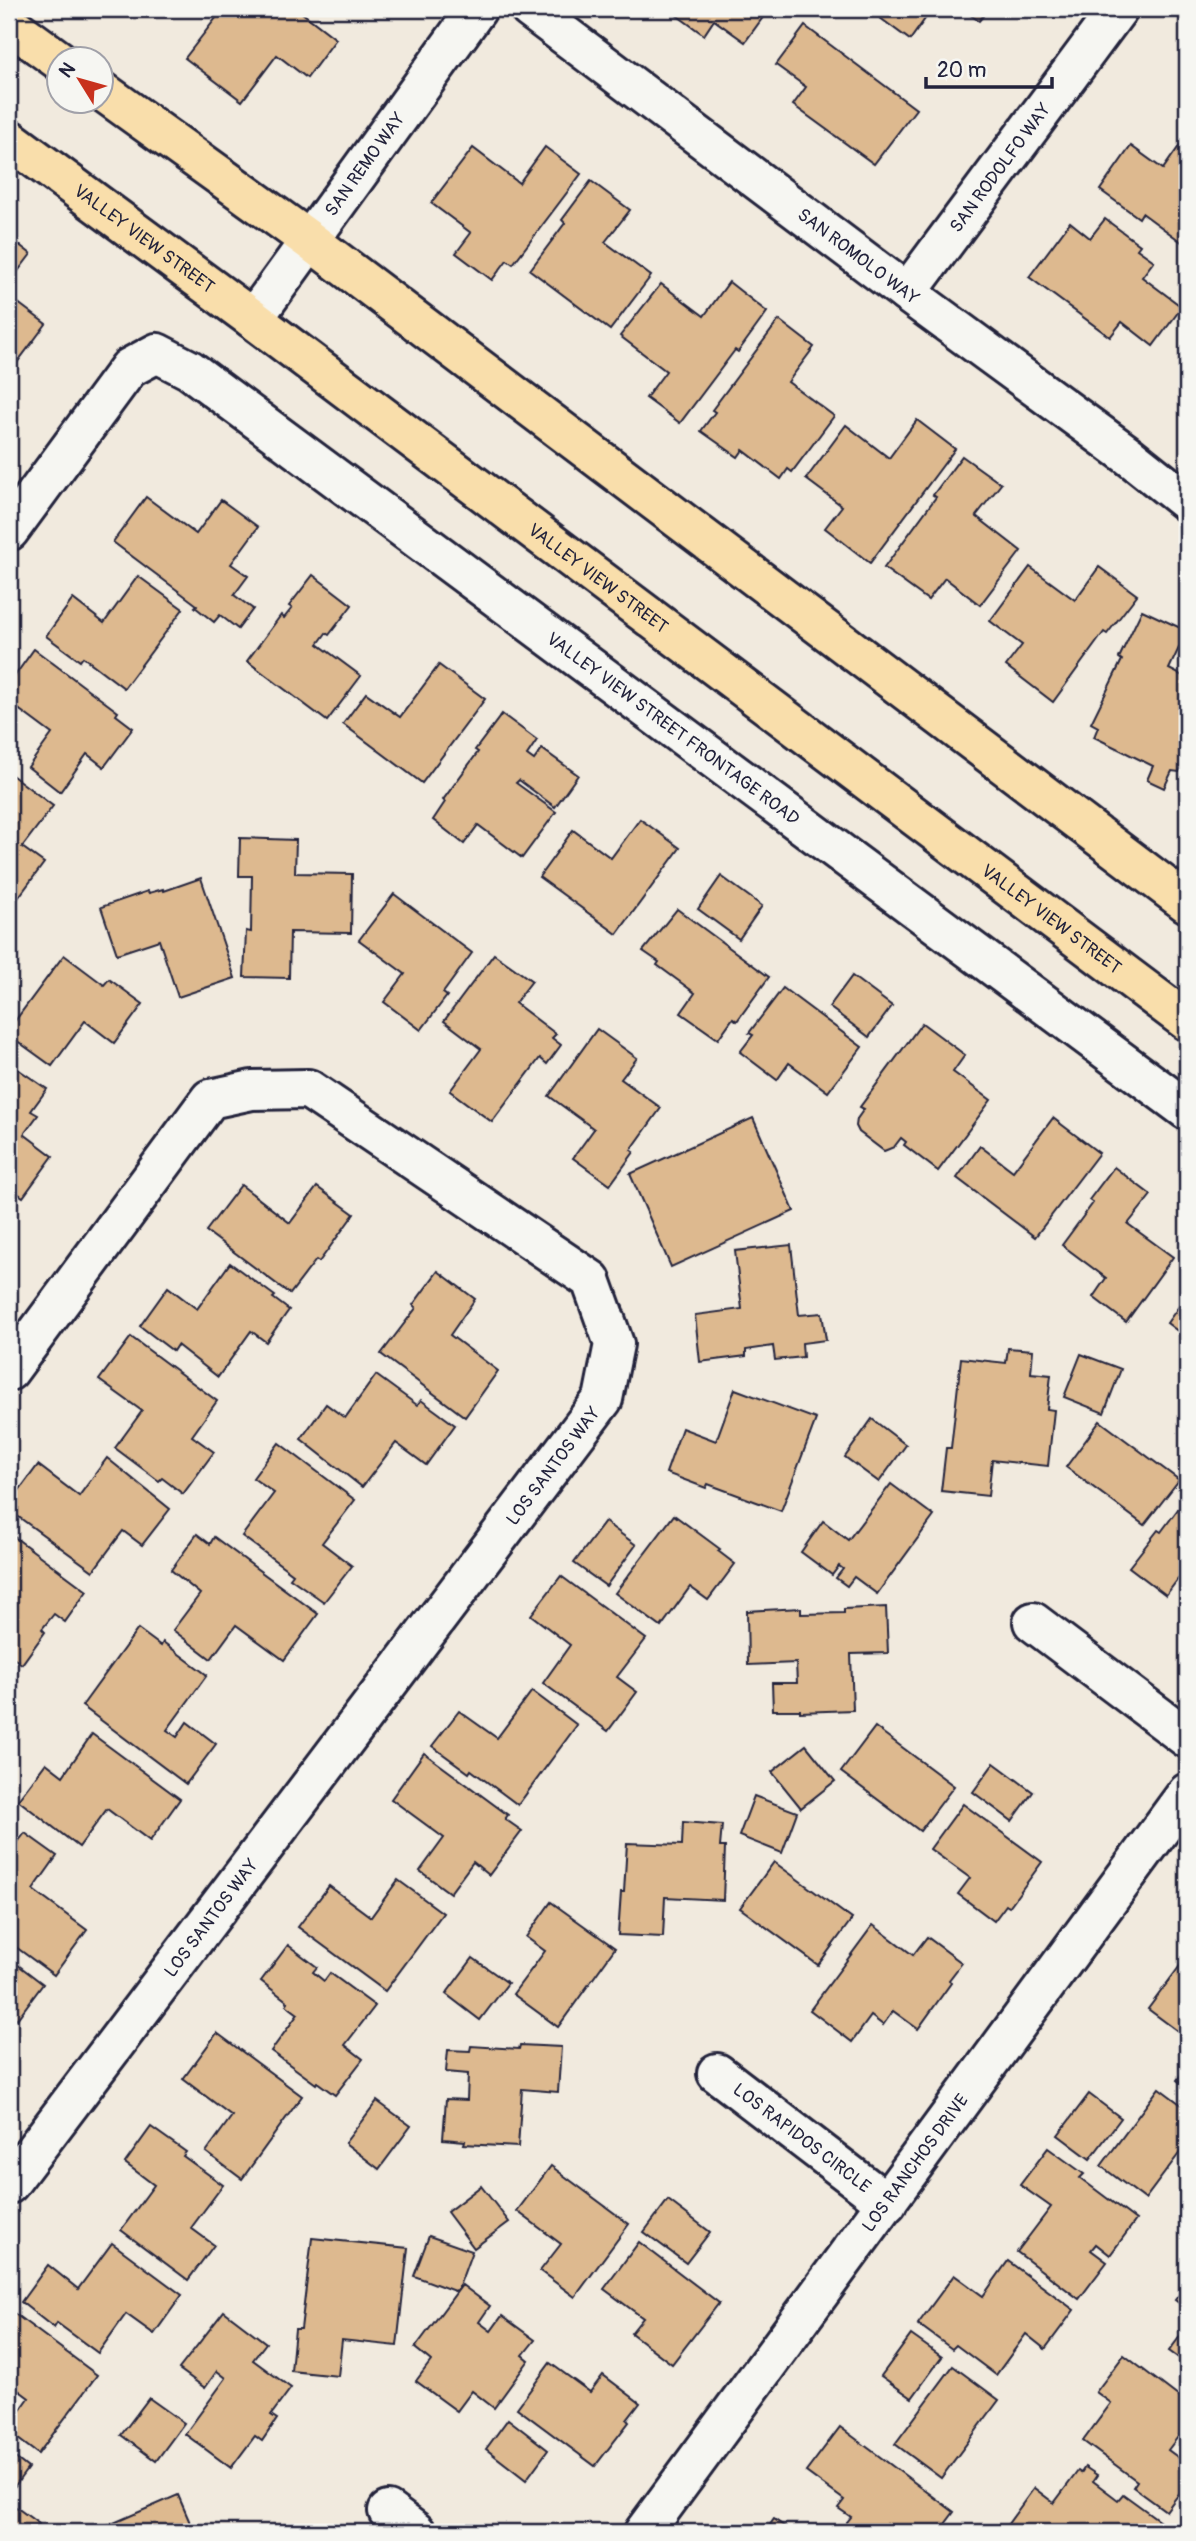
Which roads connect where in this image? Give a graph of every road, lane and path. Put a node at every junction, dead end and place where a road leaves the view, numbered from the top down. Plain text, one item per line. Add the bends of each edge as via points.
1 (477, 9) edge
2 (530, 9) edge
3 (1118, 9) edge
4 (9, 24) edge
5 (46, 51) edge
6 (116, 101) edge
7 (9, 139) edge
8 (309, 240) junction
9 (907, 293) junction
10 (253, 319) junction
11 (1187, 502) edge
12 (9, 531) edge
13 (1187, 903) edge
14 (1187, 1021) edge
15 (1187, 1110) edge
16 (9, 1371) edge
17 (1033, 1622) dead end
18 (1187, 1738) edge
19 (1187, 1793) edge
20 (718, 2073) dead end
21 (9, 2185) edge
22 (887, 2203) junction
23 (644, 2532) edge

1 - 8 street, SAN REMO WAY
2 - 9 street, SAN ROMOLO WAY
3 - 9 street, SAN RODOLFO WAY
4 - 5 main road
6 - 8 main road
7 - 10 main road, VALLEY VIEW STREET
8 - 10 street, SAN REMO WAY
8 - 13 main road
9 - 11 street, SAN ROMOLO WAY
10 - 14 main road, VALLEY VIEW STREET
12 - 15 street, VALLEY VIEW STREET FRONTAGE ROAD via 129,368 157,352 201,378
16 - 21 street, LOS SANTOS WAY via 210,1099 252,1090 308,1090 591,1280 614,1344 603,1399
17 - 18 street
19 - 22 street, LOS RANCHOS DRIVE
20 - 22 street, LOS RAPIDOS CIRCLE
22 - 23 street, LOS RANCHOS DRIVE

